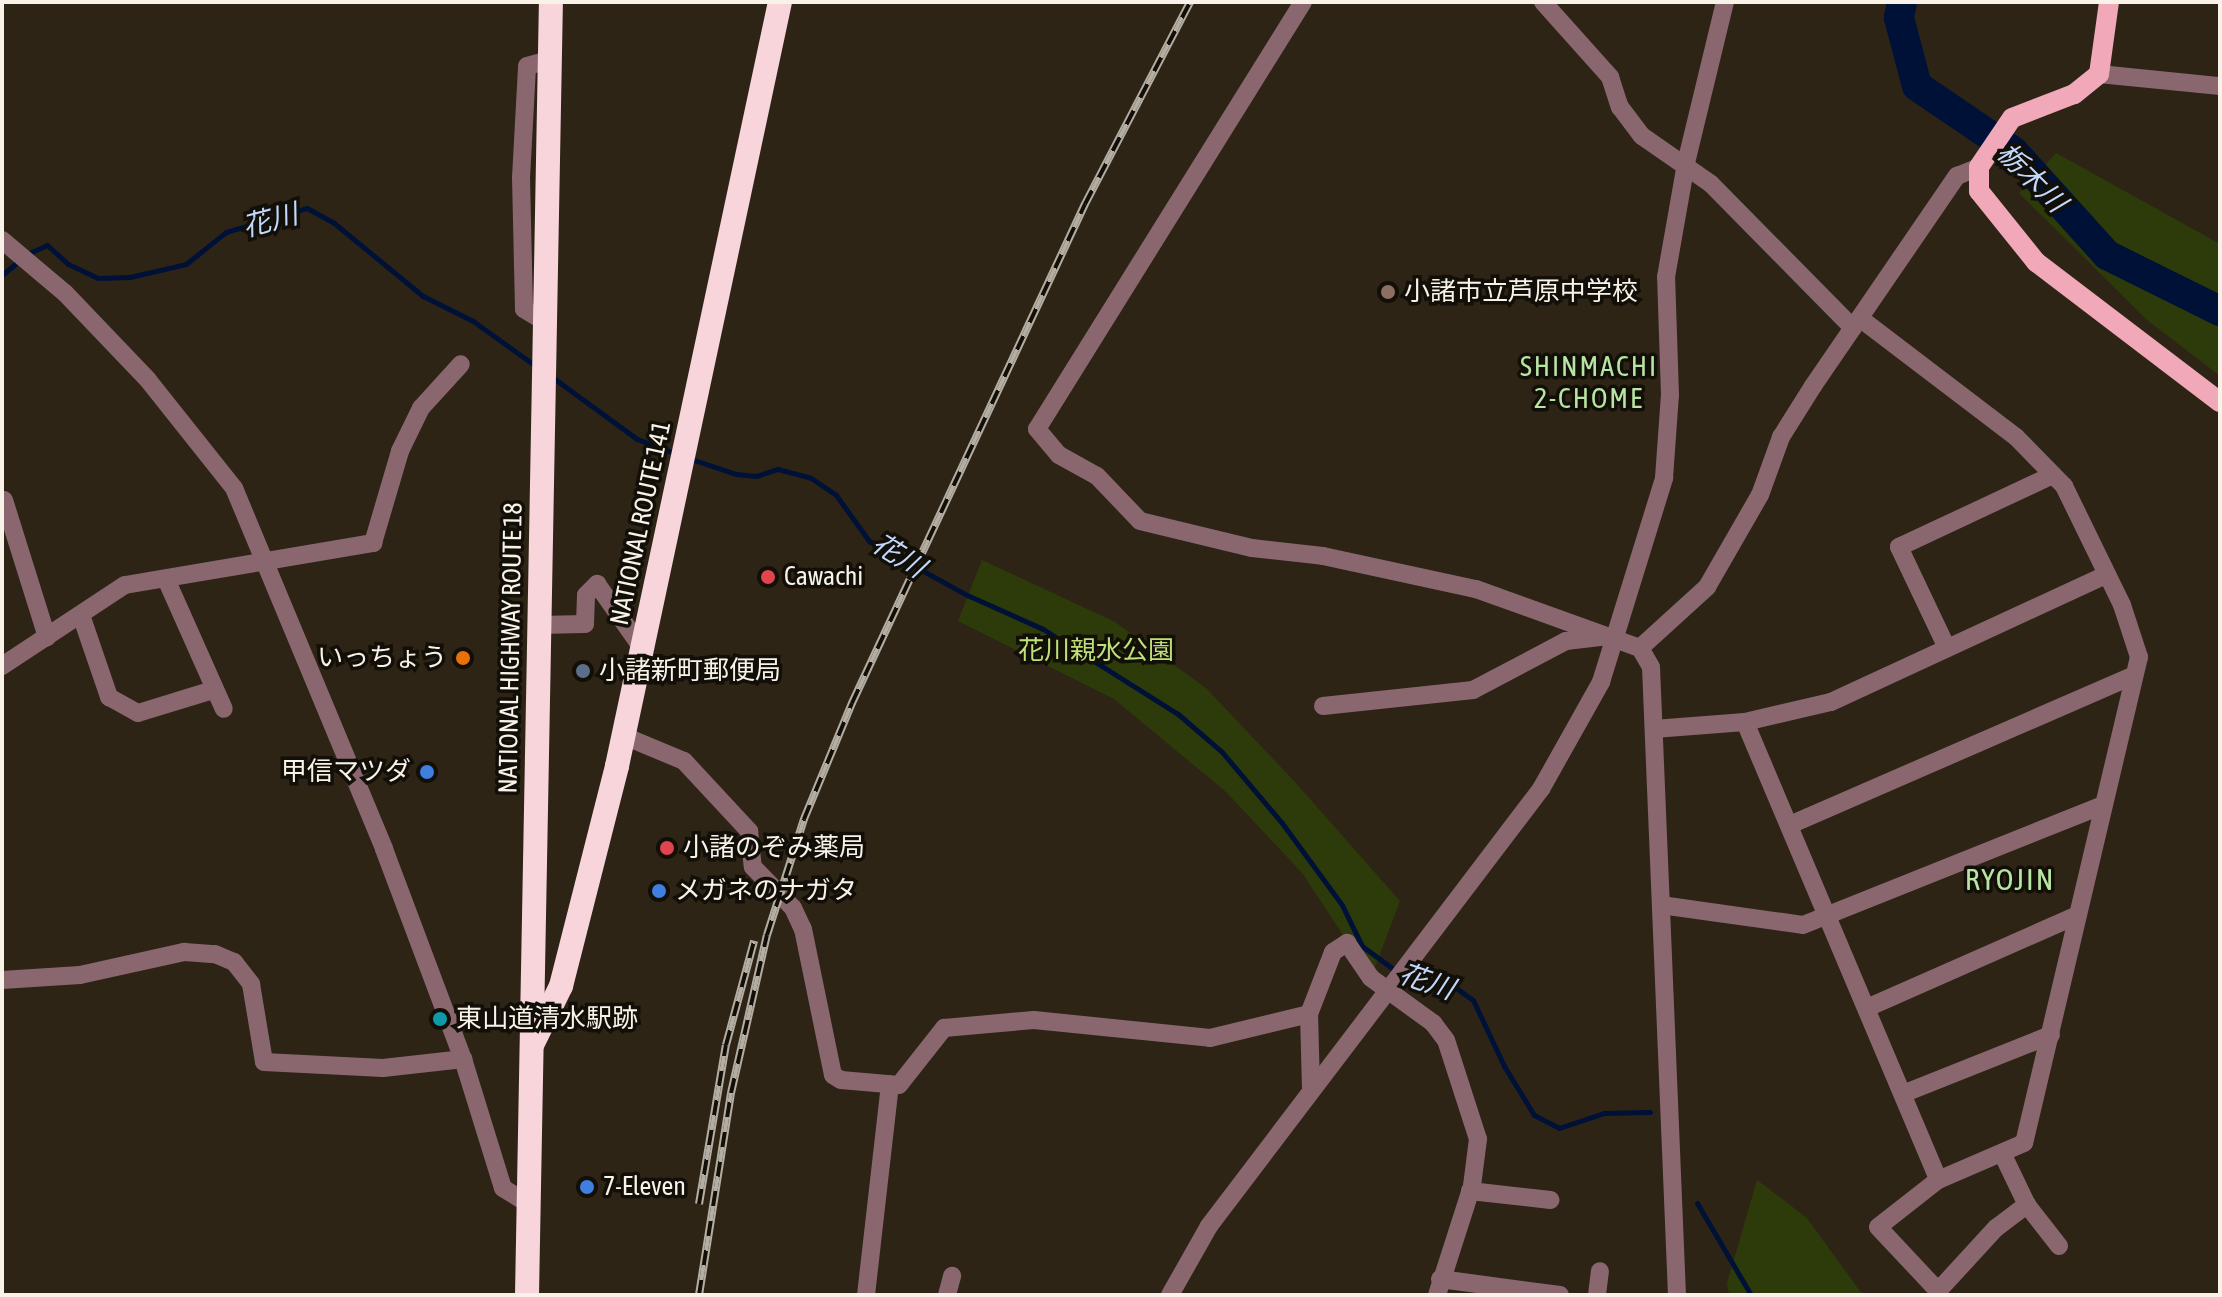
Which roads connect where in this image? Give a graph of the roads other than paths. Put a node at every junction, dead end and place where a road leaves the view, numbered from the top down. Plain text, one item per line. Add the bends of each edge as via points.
1 (551, 2) edge
2 (780, 2) edge
3 (1303, 2) edge
4 (1543, 2) edge
5 (1725, 2) edge
6 (2109, 2) edge
7 (2099, 74) junction
8 (2220, 86) edge
9 (1686, 163) junction
10 (1979, 167) junction
11 (2, 240) edge
12 (1857, 324) junction
13 (461, 364) dead end
14 (2220, 402) edge
15 (2053, 475) junction
16 (4, 500) dead end
17 (268, 563) junction
18 (2106, 575) junction
19 (166, 579) junction
20 (81, 615) junction
21 (539, 625) junction
22 (1616, 635) junction
23 (47, 637) junction
24 (642, 648) junction
25 (1640, 648) junction
26 (1947, 648) junction
27 (2, 666) edge
28 (2134, 675) junction
29 (213, 690) junction
30 (1323, 706) dead end
31 (224, 709) dead end
32 (1745, 722) junction
33 (1654, 729) junction
34 (624, 736) junction
35 (2103, 805) junction
36 (1792, 824) junction
37 (1661, 905) junction
38 (2078, 915) junction
39 (1831, 916) junction
40 (532, 941) junction
41 (570, 951) junction
42 (2, 980) edge
43 (1392, 985) junction
44 (1869, 1007) junction
45 (1309, 1014) junction
46 (2051, 1035) junction
47 (531, 1047) junction
48 (463, 1059) junction
49 (890, 1084) junction
50 (1311, 1089) junction
51 (1905, 1093) junction
52 (2002, 1153) junction
53 (1938, 1180) junction
54 (1470, 1191) junction
55 (1550, 1200) dead end
56 (527, 1203) junction
57 (2027, 1205) junction
58 (2059, 1246) dead end
59 (1600, 1271) dead end
60 (952, 1276) dead end
61 (1439, 1287) edge
62 (527, 1295) edge
63 (866, 1295) edge
64 (947, 1295) edge
65 (1170, 1295) edge
66 (1560, 1295) edge
67 (1597, 1295) edge
68 (1677, 1295) edge

1 - 21 highway, NATIONAL HIGHWAY ROUTE 18
2 - 24 highway, NATIONAL ROUTE 141
3 - 22 street via 1037,429 1059,455 1097,476 1140,521 1252,548 1323,556 1476,589
4 - 9 street via 1610,77 1629,122
5 - 9 street
6 - 7 main road
7 - 8 street
7 - 10 main road via 2074,94 2012,118
9 - 12 street
9 - 22 street via 1666,277 1670,395 1664,478
10 - 12 street via 1957,176
10 - 14 main road via 1979,191 2036,262
11 - 17 street via 65,293 148,380 234,488
12 - 15 street via 2016,437
12 - 25 street via 1781,437 1760,495 1707,587
13 - 17 street via 421,408 400,451 373,543
15 - 18 street via 2064,486
15 - 26 street via 1899,547
16 - 23 street
17 - 19 street
17 - 48 street
18 - 26 street
18 - 28 street via 2139,657
19 - 20 street via 125,585
19 - 29 street
20 - 23 street
20 - 29 street via 109,697 138,713
21 - 24 street via 585,624 586,595 597,584
21 - 40 highway, NATIONAL HIGHWAY ROUTE 18
22 - 25 street
22 - 30 street via 1566,641 1473,690
22 - 43 street via 1581,725 1549,777
23 - 27 street
24 - 34 highway, NATIONAL ROUTE 141
25 - 33 street via 1651,667
26 - 32 street via 1831,702
28 - 35 street
28 - 36 street
29 - 31 street
32 - 33 street
32 - 36 street
33 - 37 street
34 - 41 highway, NATIONAL ROUTE 141
34 - 49 street via 684,761 749,831 753,867 793,908 803,929 833,1075
35 - 38 street
35 - 39 street
36 - 39 street
37 - 39 street via 1803,925
37 - 68 street
38 - 44 street
38 - 46 street
39 - 44 street
40 - 41 highway via 548,951
40 - 47 highway, NATIONAL HIGHWAY ROUTE 18
41 - 47 highway, NATIONAL ROUTE 141 via 554,1004
42 - 48 street via 80,975 184,952 215,954 234,962 251,984 264,1062 383,1068
43 - 45 street via 1358,964 1347,943 1333,952
43 - 50 street
43 - 54 street via 1446,1040 1478,1139
44 - 51 street
45 - 49 street via 1210,1038 1034,1020 944,1028 899,1085
45 - 50 street
46 - 51 street
46 - 52 street via 2024,1143
47 - 56 highway, NATIONAL HIGHWAY ROUTE 18
48 - 56 street via 503,1188
49 - 63 street
50 - 65 street via 1209,1226
51 - 53 street
52 - 53 street
52 - 57 street
53 - 57 street via 1878,1227 1938,1291 1996,1228
54 - 55 street
54 - 61 street
56 - 62 highway, NATIONAL HIGHWAY ROUTE 18
57 - 58 street
59 - 67 street
60 - 64 street
61 - 66 street

